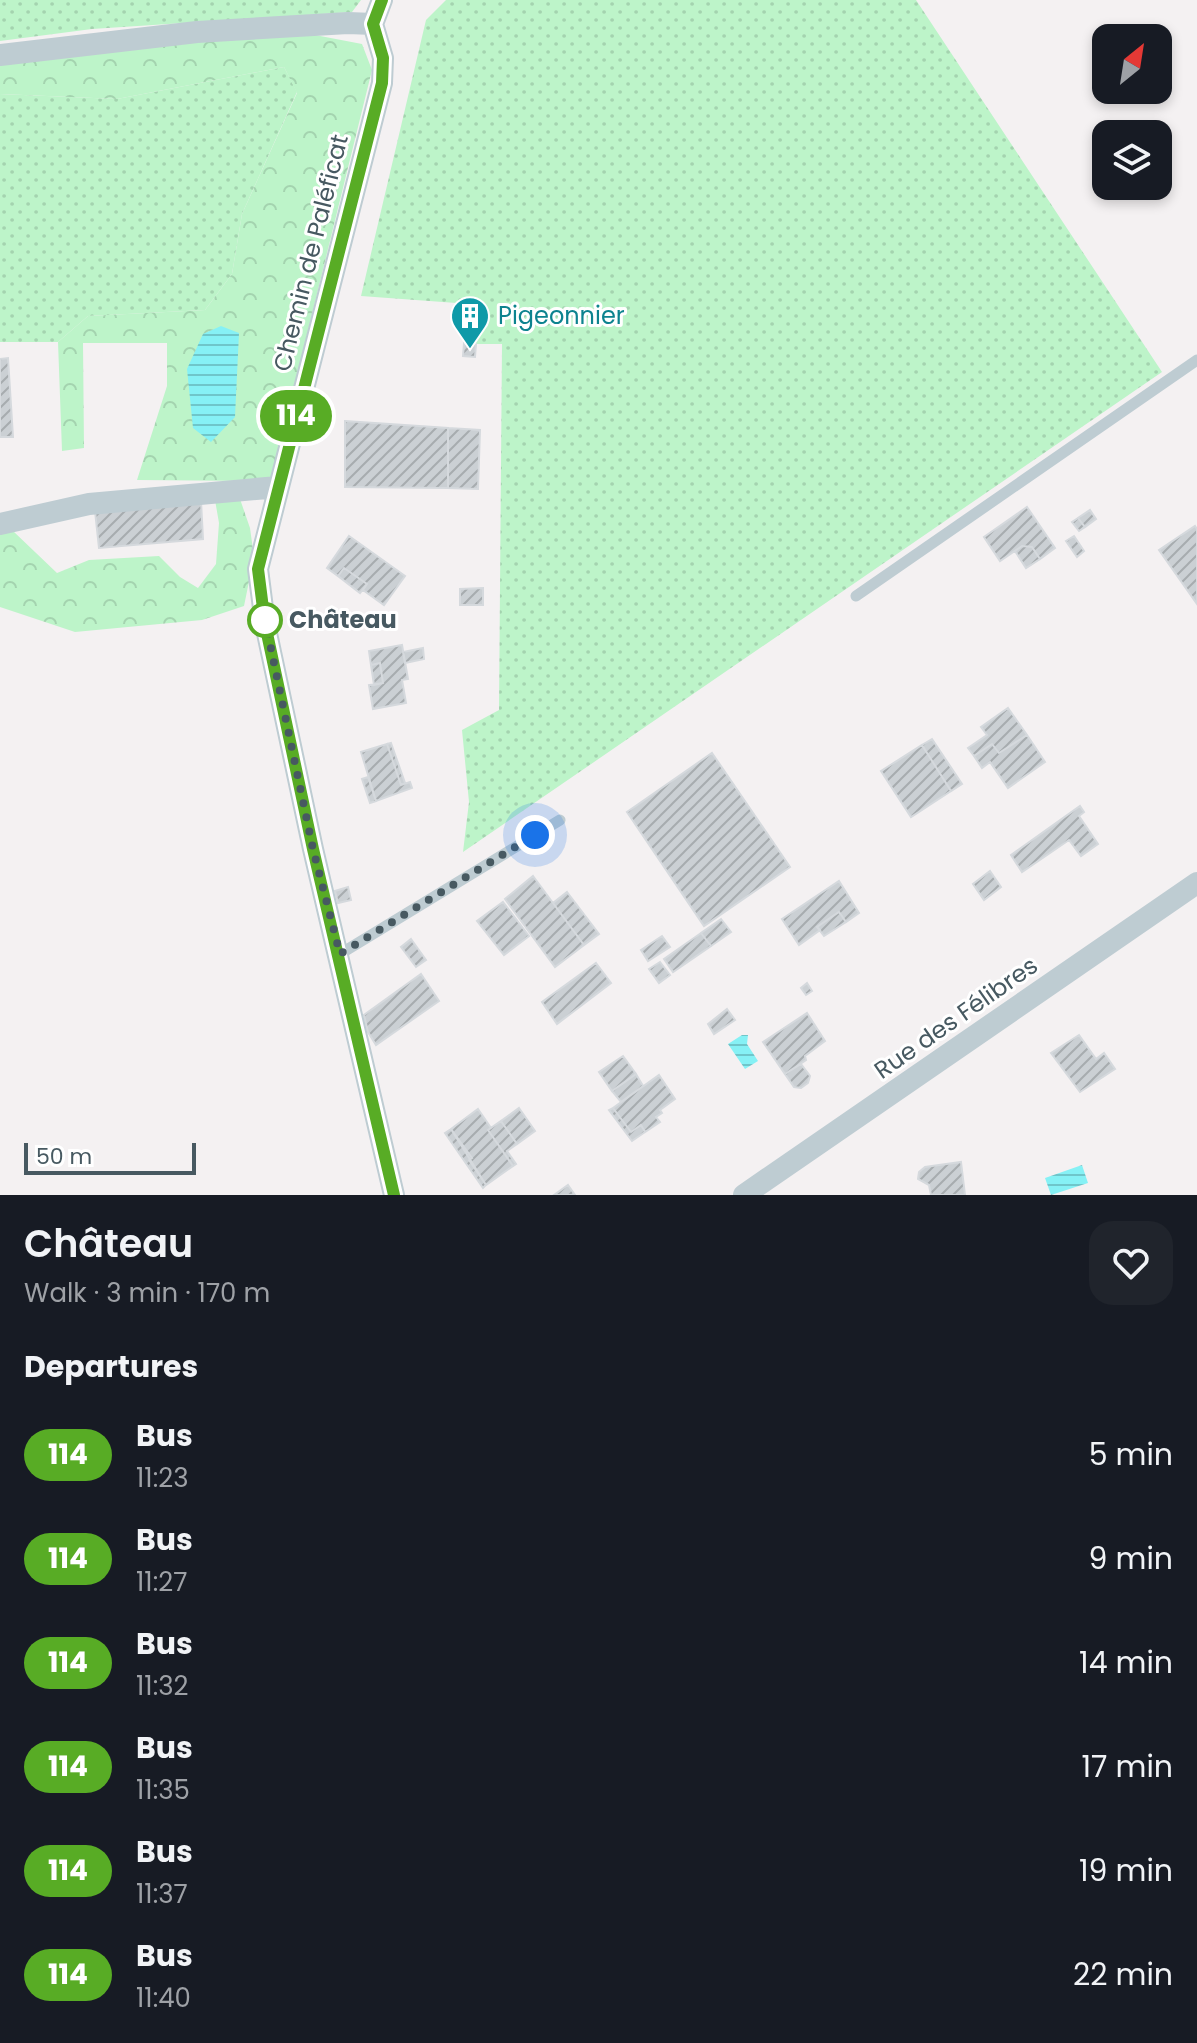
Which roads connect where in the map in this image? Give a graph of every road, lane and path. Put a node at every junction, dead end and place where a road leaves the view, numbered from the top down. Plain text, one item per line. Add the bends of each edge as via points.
1 (382, 0) edge
2 (373, 24) junction
3 (0, 55) edge
4 (1197, 360) edge
5 (278, 487) junction
6 (0, 524) edge
7 (856, 596) dead end
8 (560, 820) dead end
9 (1197, 883) edge
10 (340, 954) junction
11 (394, 1195) edge
12 (744, 1195) edge

1 - 2 street
2 - 3 street via 197,32
2 - 5 street, Chemin de Paléficat via 383,58 382,83
4 - 7 lane
5 - 6 street via 89,504
5 - 10 street, Chemin de Paléficat via 258,569 313,849
8 - 10 lane
9 - 12 street, Rue des Félibres
10 - 11 street, Chemin de Paléficat

